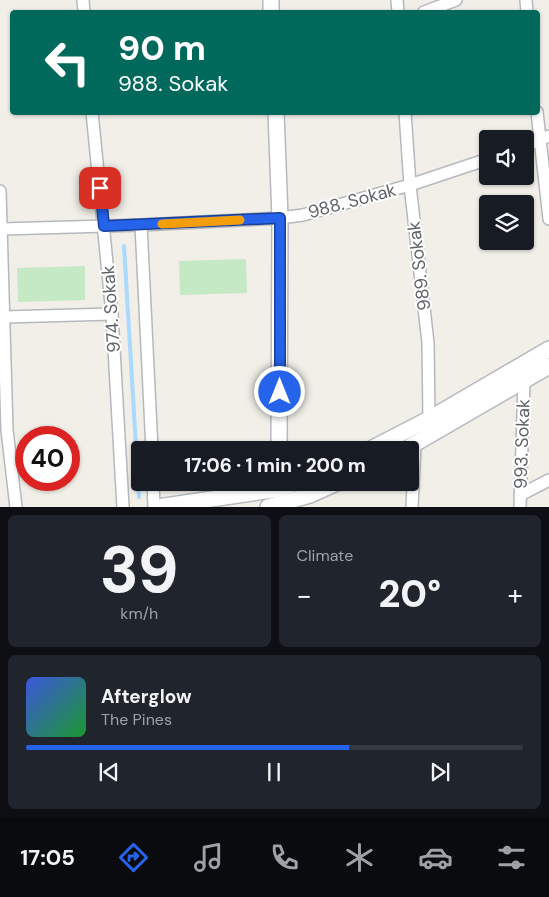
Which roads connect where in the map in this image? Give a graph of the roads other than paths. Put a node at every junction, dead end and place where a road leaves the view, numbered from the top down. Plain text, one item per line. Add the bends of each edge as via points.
1 (456, 0) edge
2 (429, 10) edge
3 (92, 115) edge
4 (276, 115) edge
5 (405, 115) edge
6 (538, 115) edge
7 (544, 138) edge
8 (479, 162) edge
9 (410, 185) junction
10 (0, 192) edge
11 (280, 218) junction
12 (549, 219) edge
13 (141, 225) junction
14 (104, 226) junction
15 (2, 229) junction
16 (112, 314) junction
17 (4, 317) junction
18 (549, 348) edge
19 (549, 366) edge
20 (524, 380) junction
21 (429, 420) junction
22 (4, 430) edge
23 (152, 441) edge
24 (280, 441) edge
25 (387, 441) edge
26 (419, 441) edge
27 (549, 480) edge
28 (154, 491) edge
29 (250, 491) edge
30 (278, 491) edge
31 (290, 491) edge
32 (325, 491) edge
33 (411, 491) edge
34 (520, 495) junction
35 (310, 501) edge
36 (16, 507) edge
37 (123, 507) edge
38 (156, 507) edge
39 (273, 507) edge
40 (412, 507) edge
41 (520, 507) edge

1 - 2 street
3 - 14 street, 974. Sokak
4 - 11 main road
5 - 9 street, 989. Sokak
6 - 7 street
7 - 12 street
8 - 9 street, 988. Sokak
9 - 11 street, 988. Sokak via 303,215
9 - 21 street, 989. Sokak via 428,343
10 - 15 street
11 - 13 street, 988. Sokak
11 - 24 main road
13 - 14 street, 988. Sokak
13 - 23 street
14 - 15 street, 988. Sokak
14 - 16 street, 974. Sokak
15 - 17 street
16 - 17 street
16 - 37 street, 974. Sokak
17 - 22 street
18 - 21 main road
19 - 20 main road
20 - 26 main road
20 - 34 street, 993. Sokak
21 - 25 main road
22 - 36 street
27 - 34 street
28 - 38 street
29 - 38 main road
30 - 39 street
31 - 35 street
32 - 35 main road
33 - 40 street
34 - 41 street, 993. Sokak
35 - 39 main road

